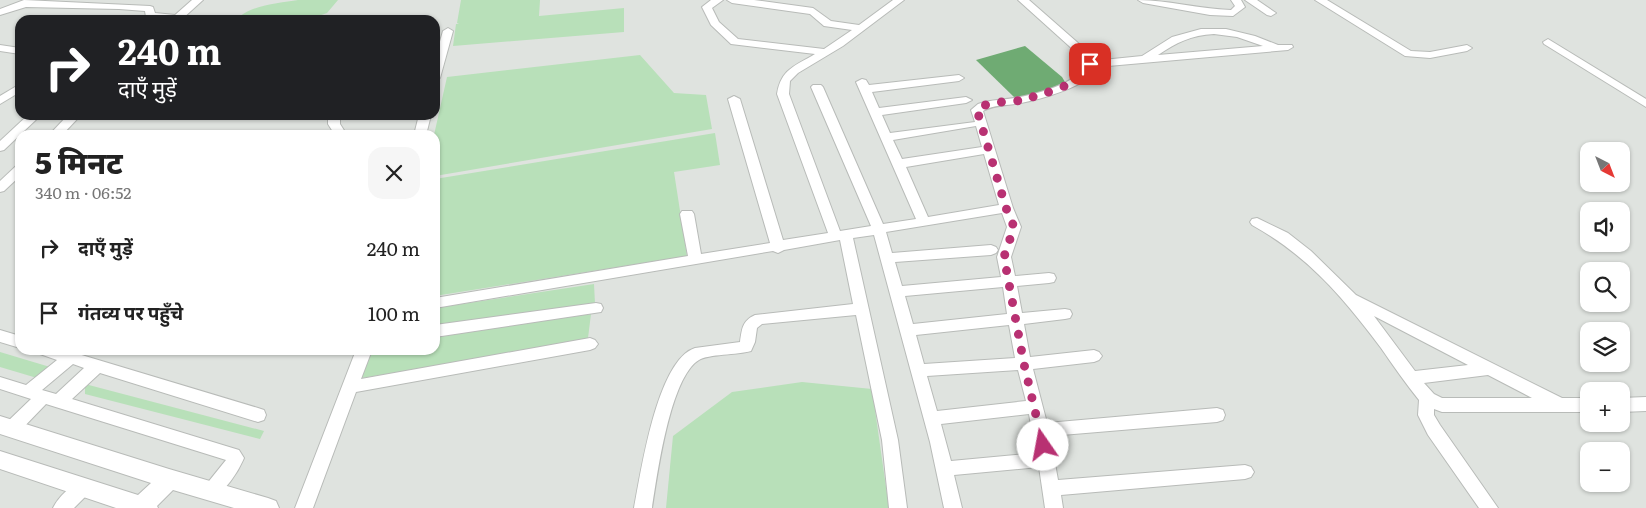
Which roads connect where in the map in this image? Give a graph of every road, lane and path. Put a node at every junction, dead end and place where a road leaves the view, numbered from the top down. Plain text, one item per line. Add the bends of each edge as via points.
1 (198, 0) edge
2 (718, 0) edge
3 (732, 0) edge
4 (899, 0) edge
5 (1023, 0) edge
6 (1144, 0) edge
7 (1236, 0) edge
8 (1250, 0) edge
9 (1320, 0) edge
10 (28, 2) edge
11 (0, 12) edge
12 (1271, 13) dead end
13 (148, 15) edge
14 (181, 15) edge
15 (862, 28) junction
16 (448, 30) dead end
17 (1548, 42) dead end
18 (0, 48) edge
19 (1467, 48) dead end
20 (15, 50) edge
21 (826, 52) junction
22 (1145, 59) junction
23 (440, 60) edge
24 (1090, 64) junction
25 (960, 78) dead end
26 (818, 87) dead end
27 (15, 90) edge
28 (734, 99) dead end
29 (966, 100) dead end
30 (0, 101) edge
31 (1646, 104) edge
32 (875, 112) junction
33 (30, 120) edge
34 (70, 120) edge
35 (971, 125) dead end
36 (19, 130) edge
37 (60, 130) edge
38 (15, 133) edge
39 (886, 137) junction
40 (0, 147) edge
41 (988, 150) junction
42 (898, 164) junction
43 (15, 174) edge
44 (0, 188) edge
45 (1006, 208) junction
46 (687, 214) dead end
47 (924, 222) junction
48 (1257, 222) dead end
49 (879, 230) junction
50 (841, 237) junction
51 (778, 248) junction
52 (991, 250) dead end
53 (887, 258) junction
54 (696, 261) junction
55 (1049, 278) dead end
56 (1009, 283) junction
57 (896, 292) junction
58 (1349, 297) junction
59 (440, 303) edge
60 (596, 308) dead end
61 (862, 309) junction
62 (1065, 314) dead end
63 (1017, 320) junction
64 (440, 330) edge
65 (906, 330) junction
66 (0, 336) edge
67 (15, 340) edge
68 (590, 344) dead end
69 (61, 355) edge
70 (362, 355) edge
71 (1094, 356) dead end
72 (70, 358) junction
73 (1024, 364) junction
74 (97, 366) junction
75 (1490, 369) junction
76 (918, 370) junction
77 (1411, 378) junction
78 (0, 384) edge
79 (351, 387) junction
80 (42, 397) junction
81 (1427, 399) junction
82 (1630, 404) edge
83 (1646, 404) edge
84 (1560, 405) junction
85 (1580, 405) edge
86 (1034, 407) junction
87 (258, 415) dead end
88 (1217, 415) dead end
89 (931, 418) junction
90 (6, 427) edge
91 (1041, 430) junction
92 (1045, 459) junction
93 (0, 460) edge
94 (944, 469) junction
95 (1245, 472) dead end
96 (169, 479) junction
97 (84, 487) junction
98 (1050, 488) junction
99 (210, 491) junction
100 (112, 503) edge
101 (143, 507) edge
102 (62, 508) edge
103 (268, 508) edge
104 (304, 508) edge
105 (643, 508) edge
106 (898, 508) edge
107 (953, 508) edge
108 (1054, 508) edge
109 (1488, 508) edge

1 - 14 street
2 - 21 street via 707,7 715,23 735,42
3 - 15 street via 813,11 828,24
4 - 15 street
5 - 24 street via 1082,52
6 - 7 street via 1234,13 1240,7
8 - 12 street
9 - 19 street via 1410,54 1430,55
10 - 11 street
10 - 13 street via 150,9
15 - 21 street
16 - 23 street
17 - 31 street
18 - 20 street
21 - 50 street via 794,71 785,80 783,94
22 - 22 street via 1283,48 1228,32 1199,32 1177,39
22 - 24 street
24 - 41 street via 1092,68 1088,74 1076,81 1021,100 981,106 977,110
25 - 32 street via 863,86
26 - 49 street
27 - 30 street
28 - 51 street
29 - 32 street
32 - 39 street
33 - 36 street
34 - 37 street
35 - 39 street
38 - 40 street
39 - 42 street
41 - 42 street
41 - 45 street
42 - 47 street
43 - 44 street
45 - 47 street
45 - 56 street via 1014,227 1004,257
46 - 54 street
47 - 49 street
48 - 58 street via 1274,230 1311,259
49 - 50 street
49 - 53 street
50 - 51 street
50 - 61 street
51 - 54 street
52 - 53 street
53 - 57 street
54 - 59 street
55 - 56 street
56 - 57 street
56 - 63 street
57 - 65 street
58 - 75 street
58 - 77 street
60 - 64 street
61 - 105 street via 760,319 752,322 746,347 695,354 688,358 668,395 658,426
61 - 106 street via 890,440
62 - 63 street
63 - 65 street
63 - 73 street
65 - 76 street
66 - 67 street
68 - 79 street
69 - 72 street
70 - 79 street
71 - 73 street
72 - 74 street
72 - 80 street
73 - 76 street
73 - 86 street
74 - 80 street
74 - 87 street
75 - 77 street
75 - 84 street
76 - 89 street
77 - 81 street
78 - 80 street
79 - 104 street
80 - 90 street
80 - 99 street via 233,455 236,458 233,464
81 - 84 street via 1442,406
81 - 109 street via 1426,416
82 - 83 street
84 - 85 street
86 - 89 street
86 - 91 street
88 - 91 street
89 - 94 street
90 - 96 street
91 - 92 street
92 - 94 street
92 - 98 street
93 - 97 street
94 - 107 street
95 - 98 street
96 - 99 street
96 - 101 street
97 - 100 street
97 - 102 street
98 - 108 street
99 - 103 street
100 - 101 street

